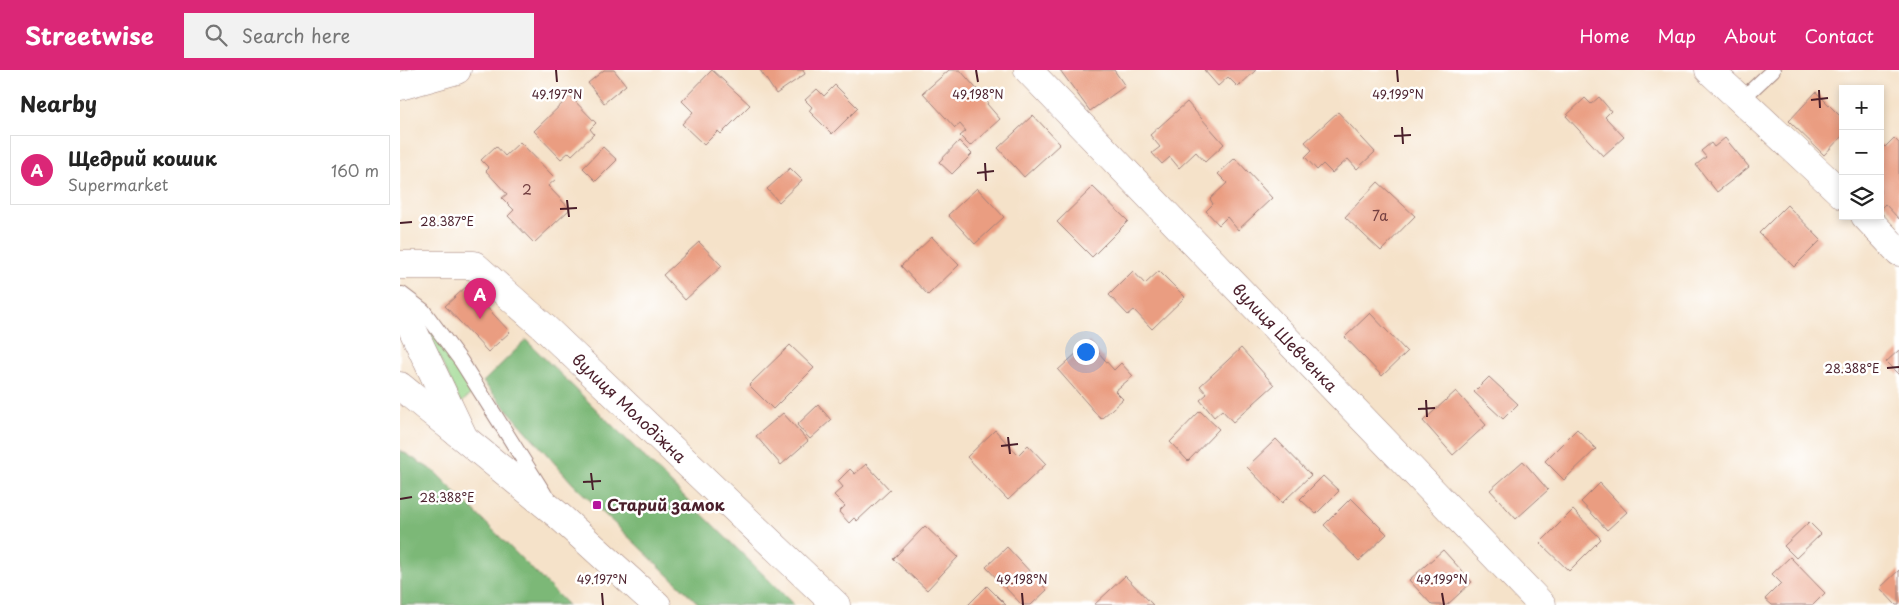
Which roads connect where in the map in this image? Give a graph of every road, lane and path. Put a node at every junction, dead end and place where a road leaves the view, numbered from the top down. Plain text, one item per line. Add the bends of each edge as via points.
1 (456, 70) edge
2 (1028, 70) edge
3 (1709, 70) edge
4 (1773, 70) edge
5 (400, 86) edge
6 (1741, 100) junction
7 (1839, 191) edge
8 (1869, 220) edge
9 (1899, 252) edge
10 (400, 265) edge
11 (400, 292) edge
12 (400, 303) edge
13 (400, 386) edge
14 (463, 436) junction
15 (558, 515) junction
16 (657, 605) edge
17 (836, 605) edge
18 (1542, 605) edge

1 - 5 street
2 - 18 street, вулиця Шевченка
3 - 6 street
4 - 6 lane
6 - 7 street
8 - 9 street
10 - 17 street, вулиця Молодіжна via 474,265 544,327
11 - 15 lane via 423,310 461,362
12 - 14 street
13 - 14 street
14 - 15 street
15 - 16 street

